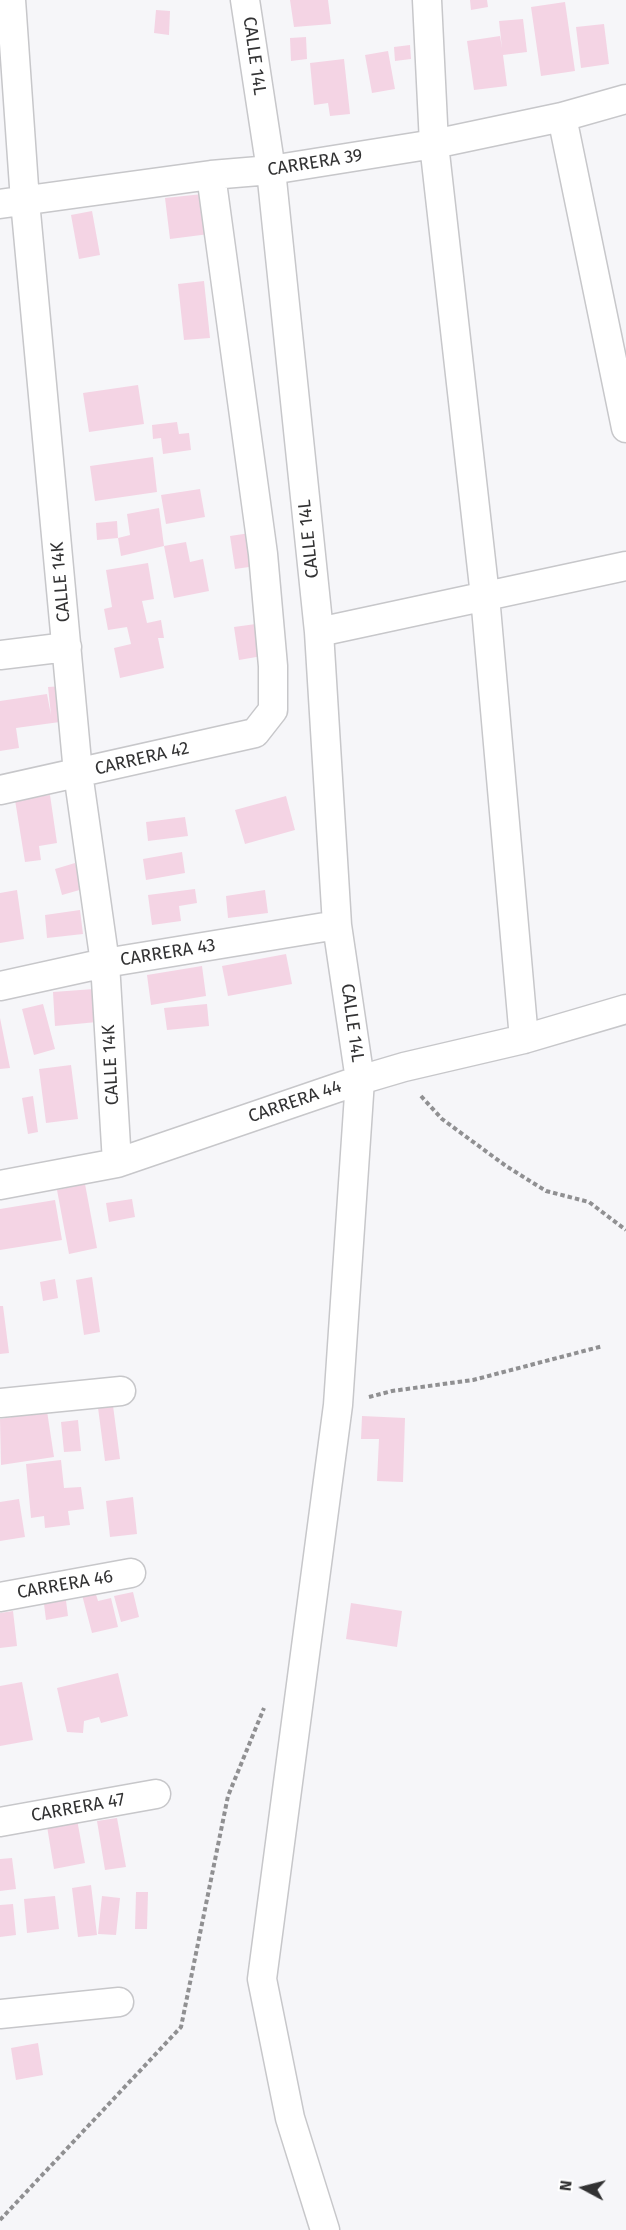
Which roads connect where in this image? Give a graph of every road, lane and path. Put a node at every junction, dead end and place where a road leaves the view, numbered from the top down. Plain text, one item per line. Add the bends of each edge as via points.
1 (245, 0) edge
2 (427, 0) edge
3 (8, 14) edge
4 (626, 99) edge
5 (562, 117) junction
6 (434, 144) junction
7 (271, 170) junction
8 (212, 175) junction
9 (12, 202) edge
10 (626, 428) edge
11 (626, 566) edge
12 (485, 596) junction
13 (319, 632) junction
14 (67, 647) junction
15 (0, 655) edge
16 (78, 773) junction
17 (0, 790) edge
18 (337, 925) junction
19 (105, 963) junction
20 (0, 986) edge
21 (626, 1009) edge
22 (524, 1039) junction
23 (404, 1067) junction
24 (360, 1080) junction
25 (117, 1163) junction
26 (0, 1185) edge
27 (626, 1230) edge
28 (603, 1346) dead end
29 (121, 1390) dead end
30 (0, 1403) edge
31 (338, 1406) junction
32 (131, 1573) dead end
33 (0, 1597) edge
34 (264, 1707) dead end
35 (156, 1794) dead end
36 (0, 1822) edge
37 (119, 2002) dead end
38 (0, 2014) edge
39 (0, 2220) edge
40 (325, 2230) edge

1 - 7 street, CALLE 14L
2 - 6 street
3 - 9 street, CALLE 14K
4 - 5 street, CARRERA 39
5 - 6 street, CARRERA 39
5 - 10 street
6 - 7 street, CARRERA 39
6 - 12 street
7 - 8 street, CARRERA 39
7 - 13 street, CALLE 14L
8 - 9 street, CARRERA 39
8 - 16 street, CARRERA 42 via 263,554 273,711 255,733
9 - 14 street, CALLE 14K
11 - 12 street
12 - 13 street
12 - 22 street
13 - 18 street, CALLE 14L
14 - 15 street
14 - 16 street, CALLE 14K
16 - 17 street, CARRERA 42
16 - 19 street, CALLE 14K
18 - 19 street, CARRERA 43
18 - 24 street, CALLE 14L
19 - 20 street, CARRERA 43
19 - 25 street, CALLE 14K
21 - 22 street, CARRERA 44
22 - 23 street, CARRERA 44
23 - 24 street, CARRERA 44
23 - 27 path via 411,1085 442,1119 506,1166 546,1191 589,1202
24 - 25 street, CARRERA 44
24 - 31 street, CALLE 14L
25 - 26 street, CARRERA 44
28 - 31 path via 473,1380 393,1391
29 - 30 street
31 - 40 street, CALLE 14L via 262,1979 290,2118
32 - 33 street, CARRERA 46
34 - 39 path via 228,1796 181,2027
35 - 36 street, CARRERA 47
37 - 38 street

